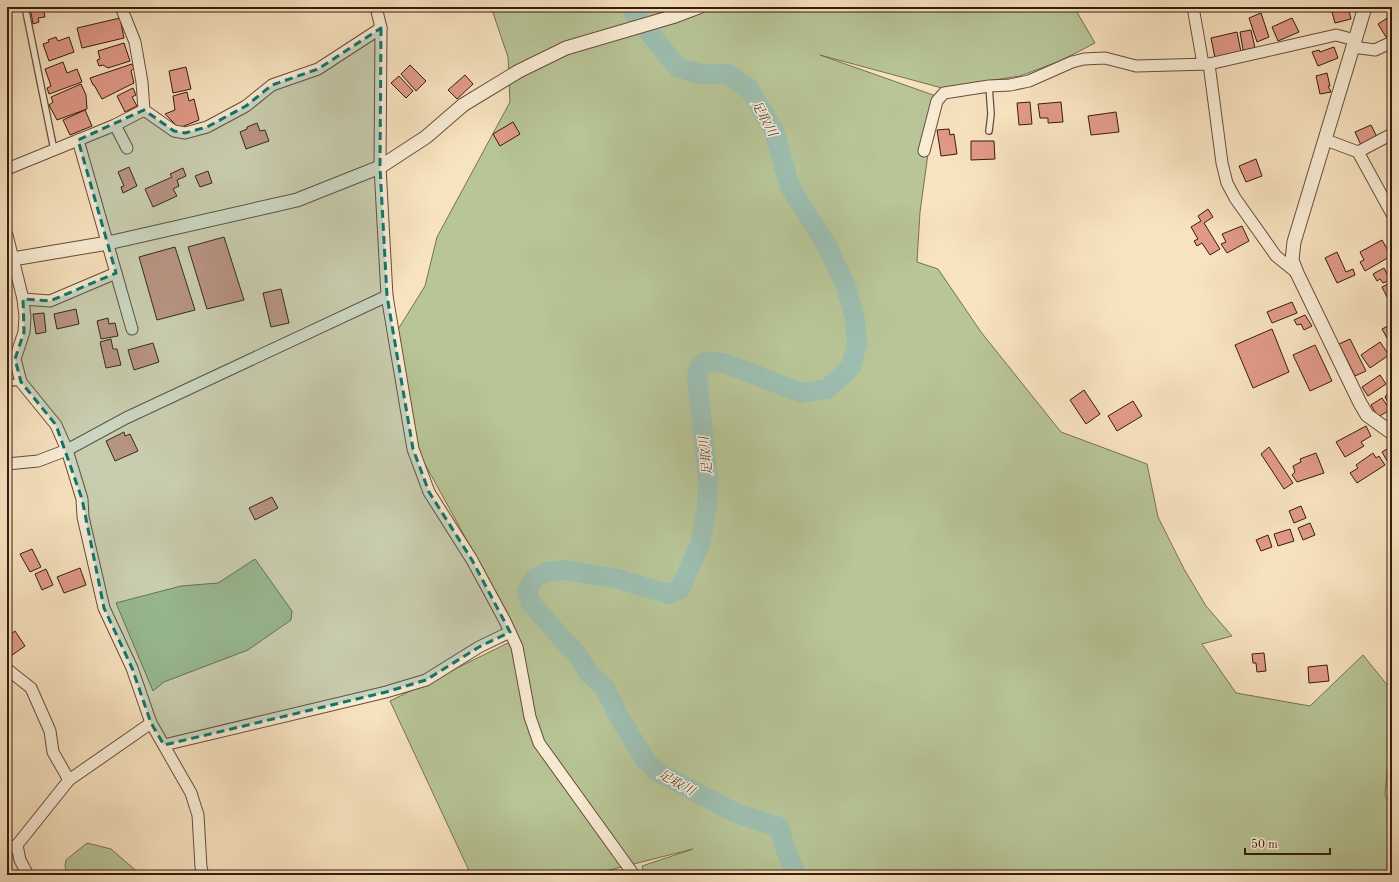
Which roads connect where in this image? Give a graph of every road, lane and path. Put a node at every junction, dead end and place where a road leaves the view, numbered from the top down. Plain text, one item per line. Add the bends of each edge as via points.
1 (25, 7) edge
2 (121, 7) edge
3 (376, 7) edge
4 (699, 7) edge
5 (1192, 7) edge
6 (1365, 7) edge
7 (381, 28) junction
8 (1392, 42) edge
9 (1354, 43) junction
10 (1206, 64) junction
11 (989, 86) junction
12 (144, 110) junction
13 (115, 125) junction
14 (989, 132) dead end
15 (1392, 134) edge
16 (78, 140) junction
17 (1326, 140) junction
18 (127, 148) dead end
19 (54, 150) junction
20 (924, 151) dead end
21 (1358, 152) junction
22 (380, 167) junction
23 (7, 170) edge
24 (1392, 214) edge
25 (7, 235) edge
26 (108, 243) junction
27 (10, 260) edge
28 (116, 273) junction
29 (1297, 273) junction
30 (387, 296) junction
31 (23, 299) junction
32 (132, 330) dead end
33 (21, 382) junction
34 (7, 383) edge
35 (1392, 433) edge
36 (67, 450) junction
37 (7, 464) edge
38 (510, 632) junction
39 (7, 669) edge
40 (151, 723) junction
41 (164, 745) junction
42 (69, 780) junction
43 (12, 847) edge
44 (28, 875) edge
45 (203, 875) edge
46 (634, 875) edge

1 - 19 lane
2 - 12 street via 135,42
3 - 7 street
4 - 22 street via 566,48 519,71 463,105 426,137
5 - 10 street
6 - 9 street
7 - 12 street via 318,69 272,85 246,106 207,127 185,133 174,131
7 - 22 street
8 - 9 street via 1375,50
9 - 10 street via 1336,35
9 - 17 street
10 - 11 street via 1136,66 1105,58 1084,58 1029,81
10 - 29 street via 1227,182 1235,198 1276,256
11 - 14 lane
11 - 20 street via 944,93 937,101
12 - 13 street
13 - 16 street
13 - 18 street
15 - 21 street
16 - 19 street
16 - 26 street
17 - 21 street
17 - 29 street via 1294,242 1292,260
19 - 23 street
21 - 24 street
22 - 26 street via 296,200
22 - 30 street
25 - 27 street
26 - 27 street
26 - 28 street
27 - 31 street
28 - 31 street via 50,301
28 - 32 street
29 - 35 street via 1360,403 1368,415
30 - 36 street via 126,418
30 - 38 street via 413,449 429,492 472,560
31 - 33 street via 24,332 15,359
33 - 34 lane
33 - 36 street via 53,421
36 - 37 street via 38,461
36 - 40 street via 82,499 83,517 104,608 132,668
38 - 41 street via 478,647 426,680 386,692
38 - 46 street via 517,646 530,717 540,743
39 - 42 street via 31,688 50,731 53,752
40 - 41 street
40 - 42 street
41 - 45 street via 191,793 198,815
42 - 43 street
43 - 44 street

